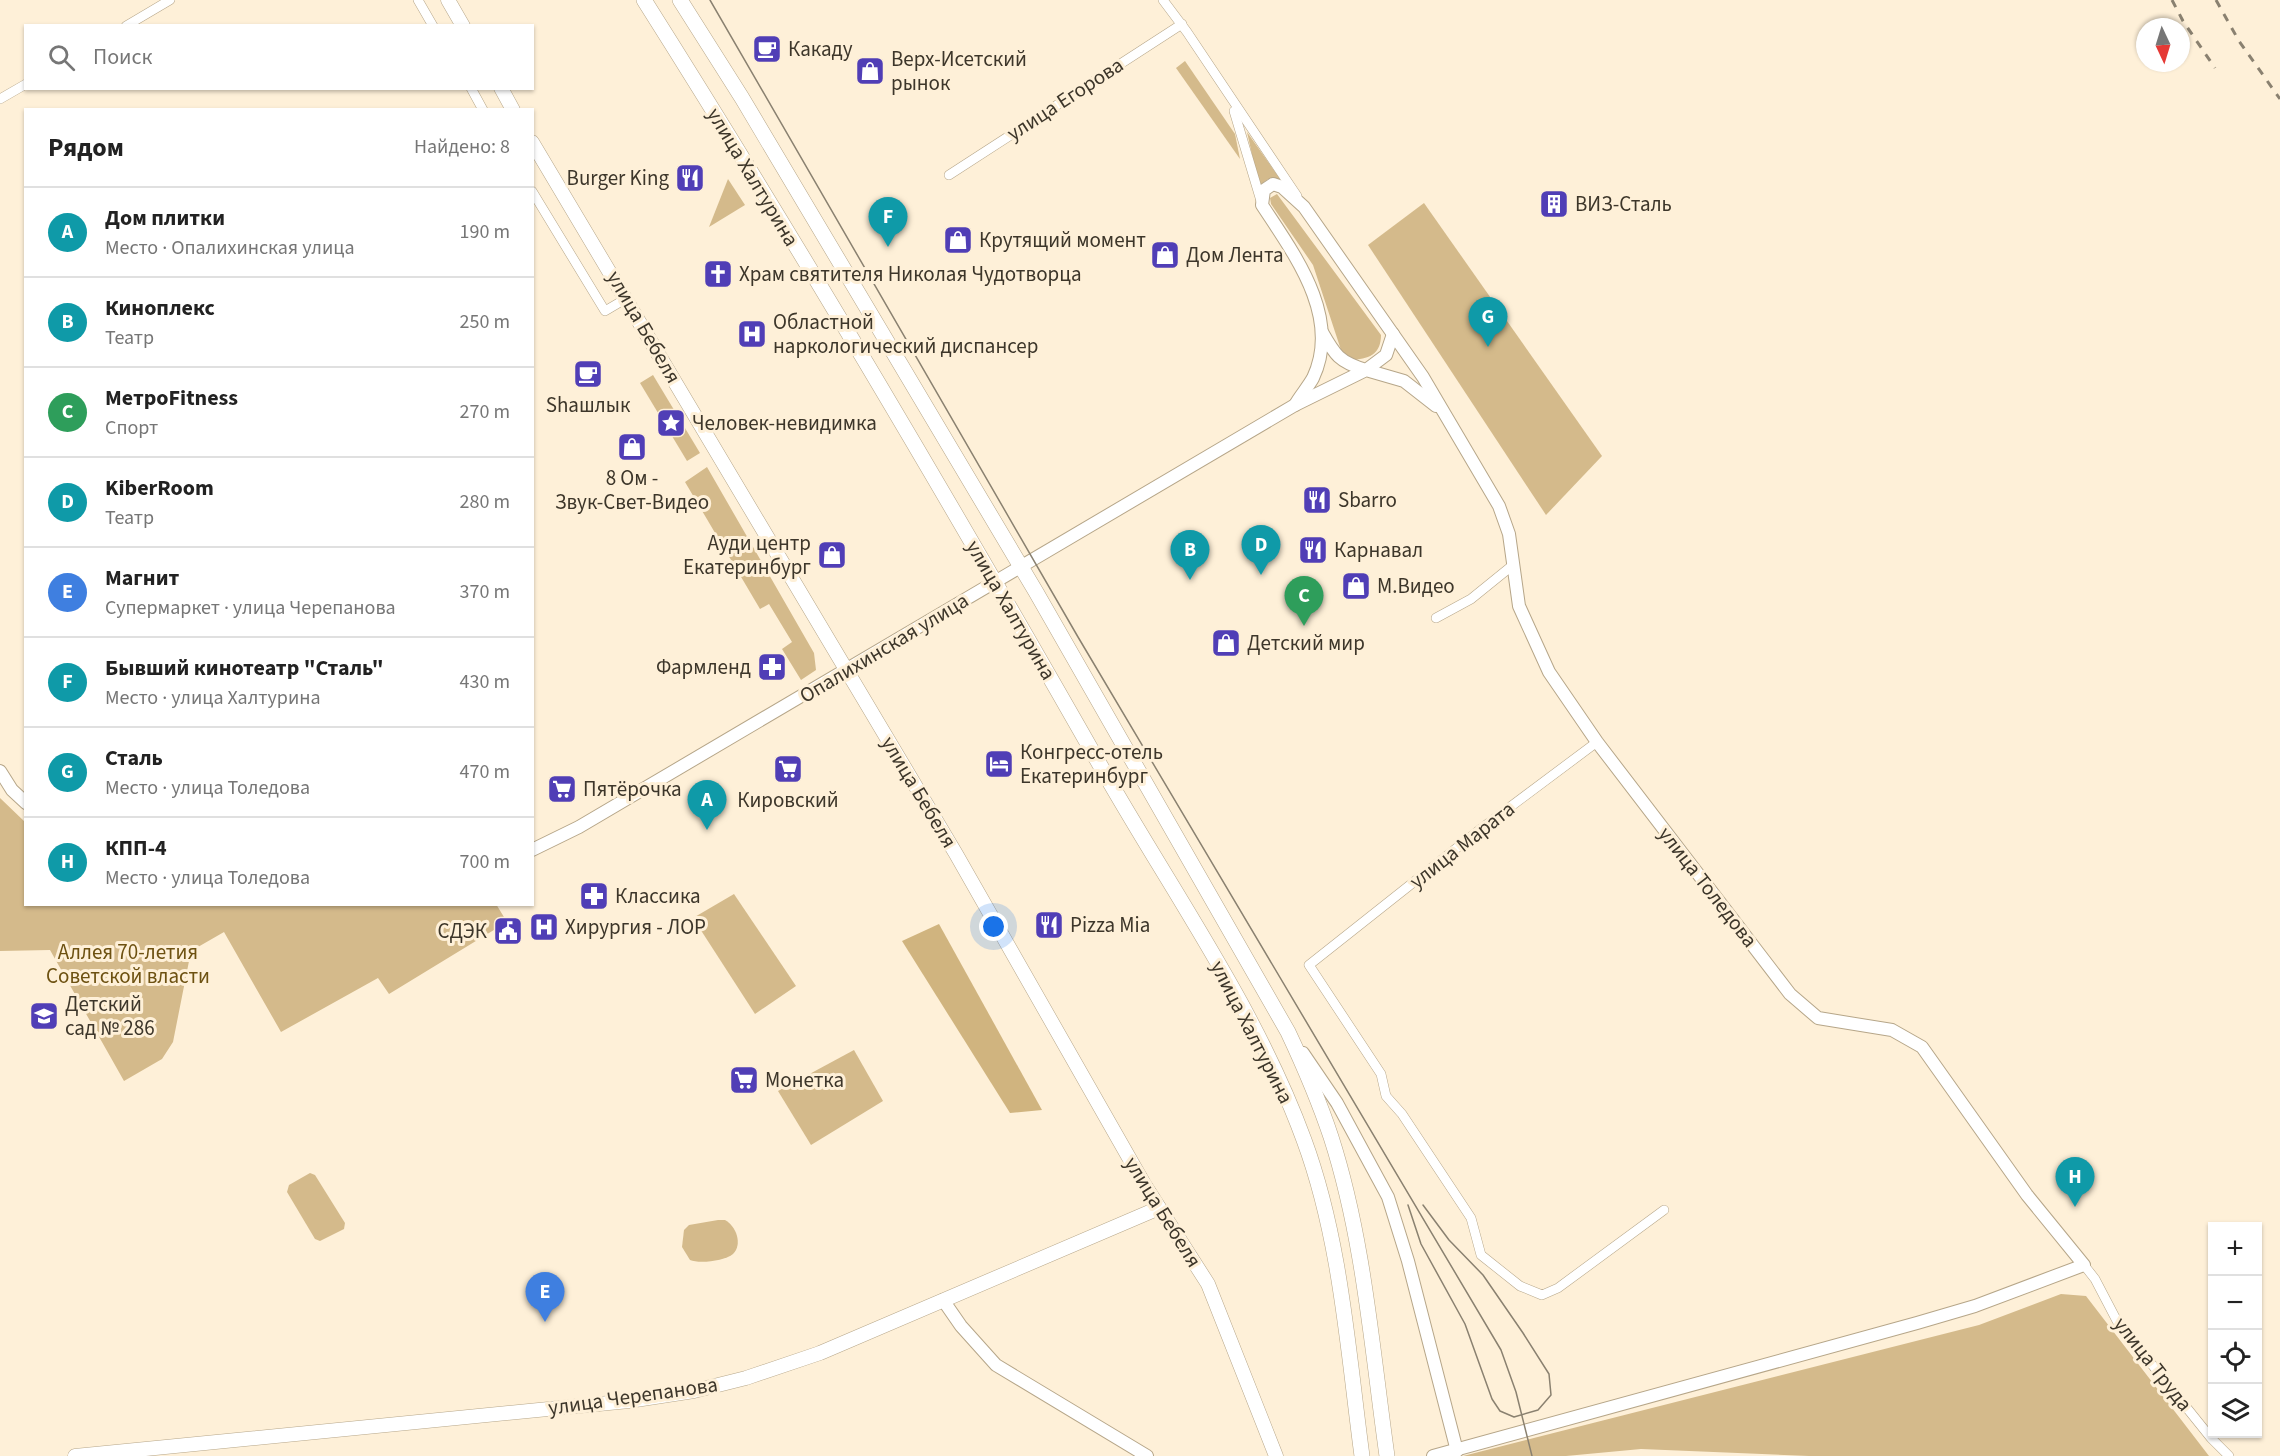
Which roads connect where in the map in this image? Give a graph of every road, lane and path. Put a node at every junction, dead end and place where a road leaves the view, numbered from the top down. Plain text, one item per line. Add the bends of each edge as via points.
1 (170, 0) edge
2 (418, 0) edge
3 (448, 0) edge
4 (644, 0) edge
5 (680, 0) edge
6 (1162, 0) edge
7 (129, 24) edge
8 (432, 24) edge
9 (462, 24) edge
10 (1182, 24) junction
11 (24, 85) edge
12 (472, 90) edge
13 (502, 90) edge
14 (0, 99) edge
15 (1232, 103) junction
16 (482, 108) edge
17 (512, 108) edge
18 (534, 144) edge
19 (949, 175) dead end
20 (534, 194) edge
21 (1262, 205) junction
22 (1304, 207) junction
23 (627, 298) junction
24 (1322, 332) junction
25 (1393, 334) junction
26 (1366, 370) junction
27 (1295, 405) junction
28 (1442, 410) junction
29 (1513, 565) junction
30 (1020, 567) junction
31 (996, 581) junction
32 (1436, 618) dead end
33 (847, 670) junction
34 (1597, 742) junction
35 (0, 771) edge
36 (24, 801) edge
37 (534, 849) edge
38 (1288, 1032) junction
39 (1159, 1208) junction
40 (1664, 1210) dead end
41 (2084, 1265) junction
42 (943, 1300) junction
43 (1457, 1451) junction
44 (75, 1456) edge
45 (1147, 1456) edge
46 (1276, 1456) edge
47 (1362, 1456) edge
48 (1387, 1456) edge
49 (1433, 1456) edge
50 (2229, 1456) edge

1 - 7 street
2 - 8 street
3 - 9 main road
4 - 31 main road, улица Халтурина
5 - 30 main road, улица Халтурина
6 - 10 street
10 - 15 street
10 - 19 street, улица Егорова
11 - 14 street
12 - 16 street
13 - 17 main road
15 - 21 street
15 - 22 street
18 - 23 main road, улица Бебеля
20 - 23 street via 605,311
21 - 22 street, улица Толедова via 1264,190 1273,184
21 - 24 street via 1314,292
22 - 25 street, улица Толедова
23 - 33 main road, улица Бебеля
24 - 26 street via 1337,358
24 - 27 street via 1312,378
25 - 26 street, Опалихинская улица via 1386,355
25 - 28 street, улица Толедова
26 - 27 street, Опалихинская улица
26 - 28 street via 1404,381
27 - 30 street, Опалихинская улица
28 - 29 street, улица Толедова via 1499,506 1509,534
29 - 32 street via 1471,599
29 - 34 street, улица Толедова via 1519,606 1549,672
30 - 31 street, Опалихинская улица
30 - 38 main road, улица Халтурина
31 - 33 street, Опалихинская улица
31 - 47 main road, улица Халтурина via 1262,1043 1305,1143 1331,1241
33 - 37 street, Опалихинская улица via 579,827
33 - 39 main road, улица Бебеля
34 - 40 street, улица Марата via 1309,965 1381,1074 1386,1096 1471,1218 1481,1255 1520,1286 1542,1295 1558,1288
34 - 41 street, улица Толедова via 1790,994 1818,1018 1892,1030 1922,1047 2027,1195
35 - 36 street
38 - 43 street via 1337,1103 1388,1197
38 - 48 main road, улица Халтурина via 1331,1137 1355,1238
39 - 42 main road, улица Черепанова
39 - 46 main road, улица Бебеля via 1208,1284
41 - 43 street via 1975,1306
41 - 50 street, улица Труда via 2117,1321
42 - 44 main road, улица Черепанова via 820,1353 694,1391 629,1401
42 - 45 street via 996,1365
43 - 49 street

